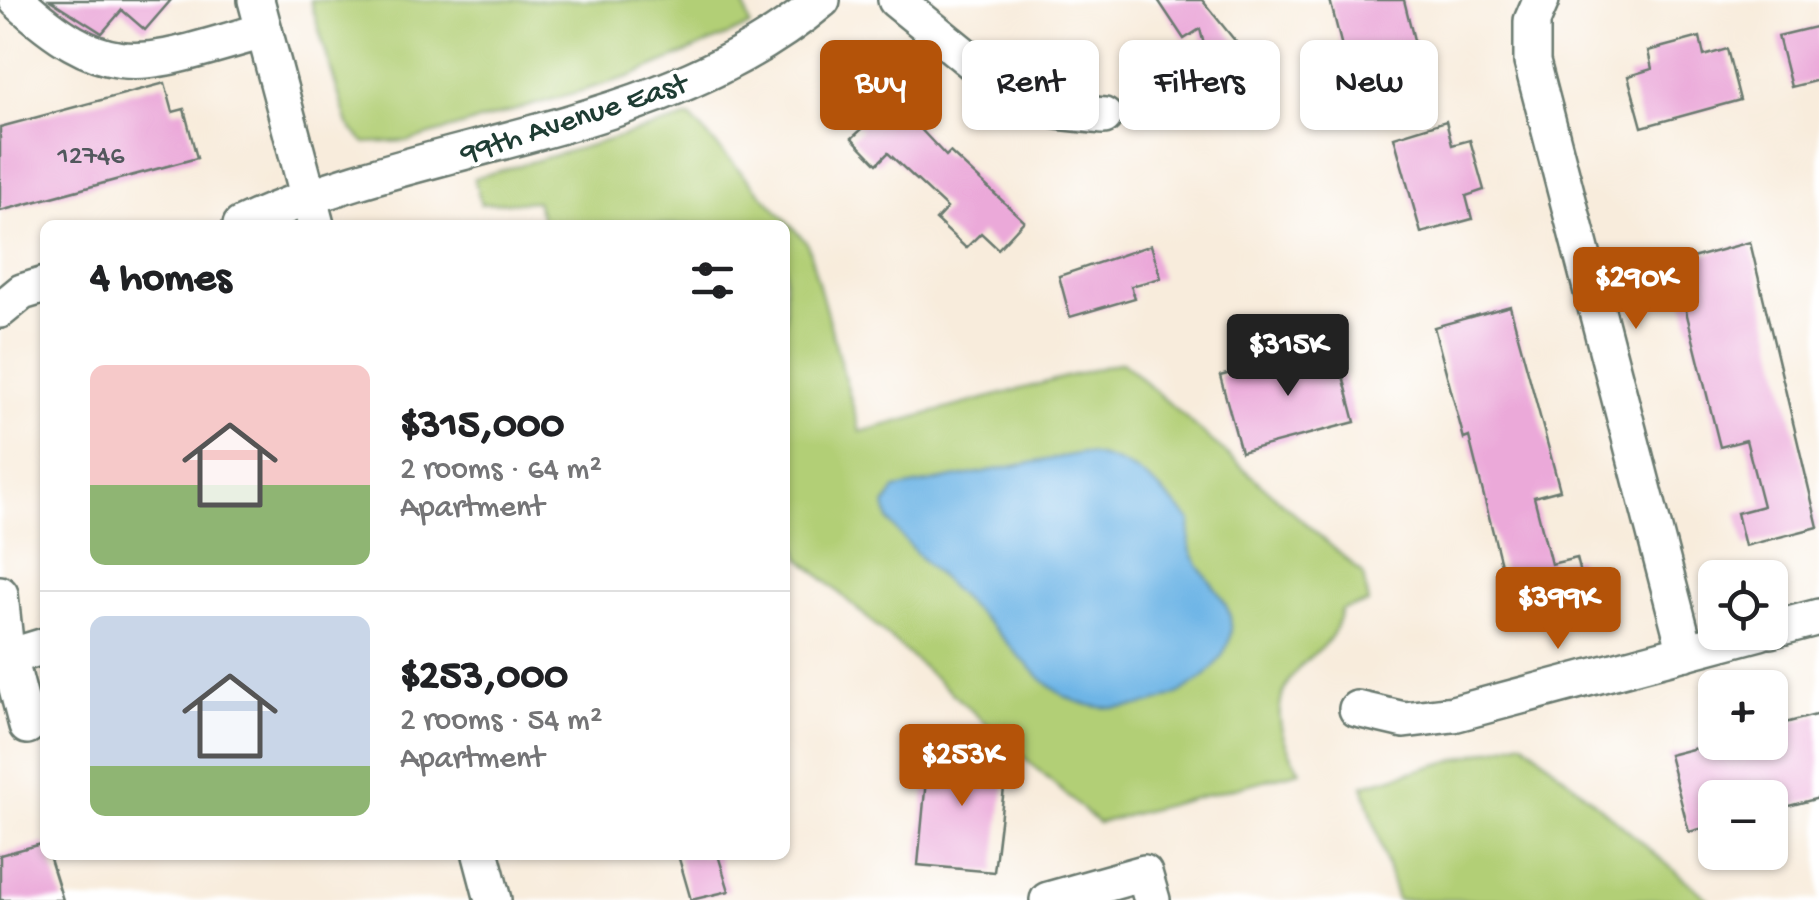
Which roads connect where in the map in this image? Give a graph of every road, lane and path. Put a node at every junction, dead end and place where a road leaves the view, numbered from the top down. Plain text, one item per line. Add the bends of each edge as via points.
1 (17, 0) edge
2 (822, 0) edge
3 (896, 0) edge
4 (1539, 5) edge
5 (260, 16) edge
6 (1104, 116) dead end
7 (312, 209) edge
8 (263, 220) edge
9 (40, 287) edge
10 (0, 310) edge
11 (0, 594) edge
12 (1819, 617) edge
13 (1788, 625) edge
14 (40, 648) edge
15 (1698, 649) edge
16 (1686, 652) junction
17 (9, 657) junction
18 (1356, 709) dead end
19 (24, 727) edge
20 (483, 860) edge
21 (493, 900) edge
22 (1048, 900) edge
23 (1152, 900) edge

1 - 5 street via 90,63 139,61
2 - 7 street, 99th Avenue East via 749,52 674,88
3 - 6 street via 1013,95 1057,111
4 - 16 street via 1532,62
5 - 7 street
7 - 8 street, 99th Avenue East
9 - 10 street
11 - 17 street
12 - 13 street
14 - 17 street
15 - 16 street
16 - 18 street via 1453,714 1404,720
17 - 19 street
20 - 21 street
22 - 23 street via 1144,873

